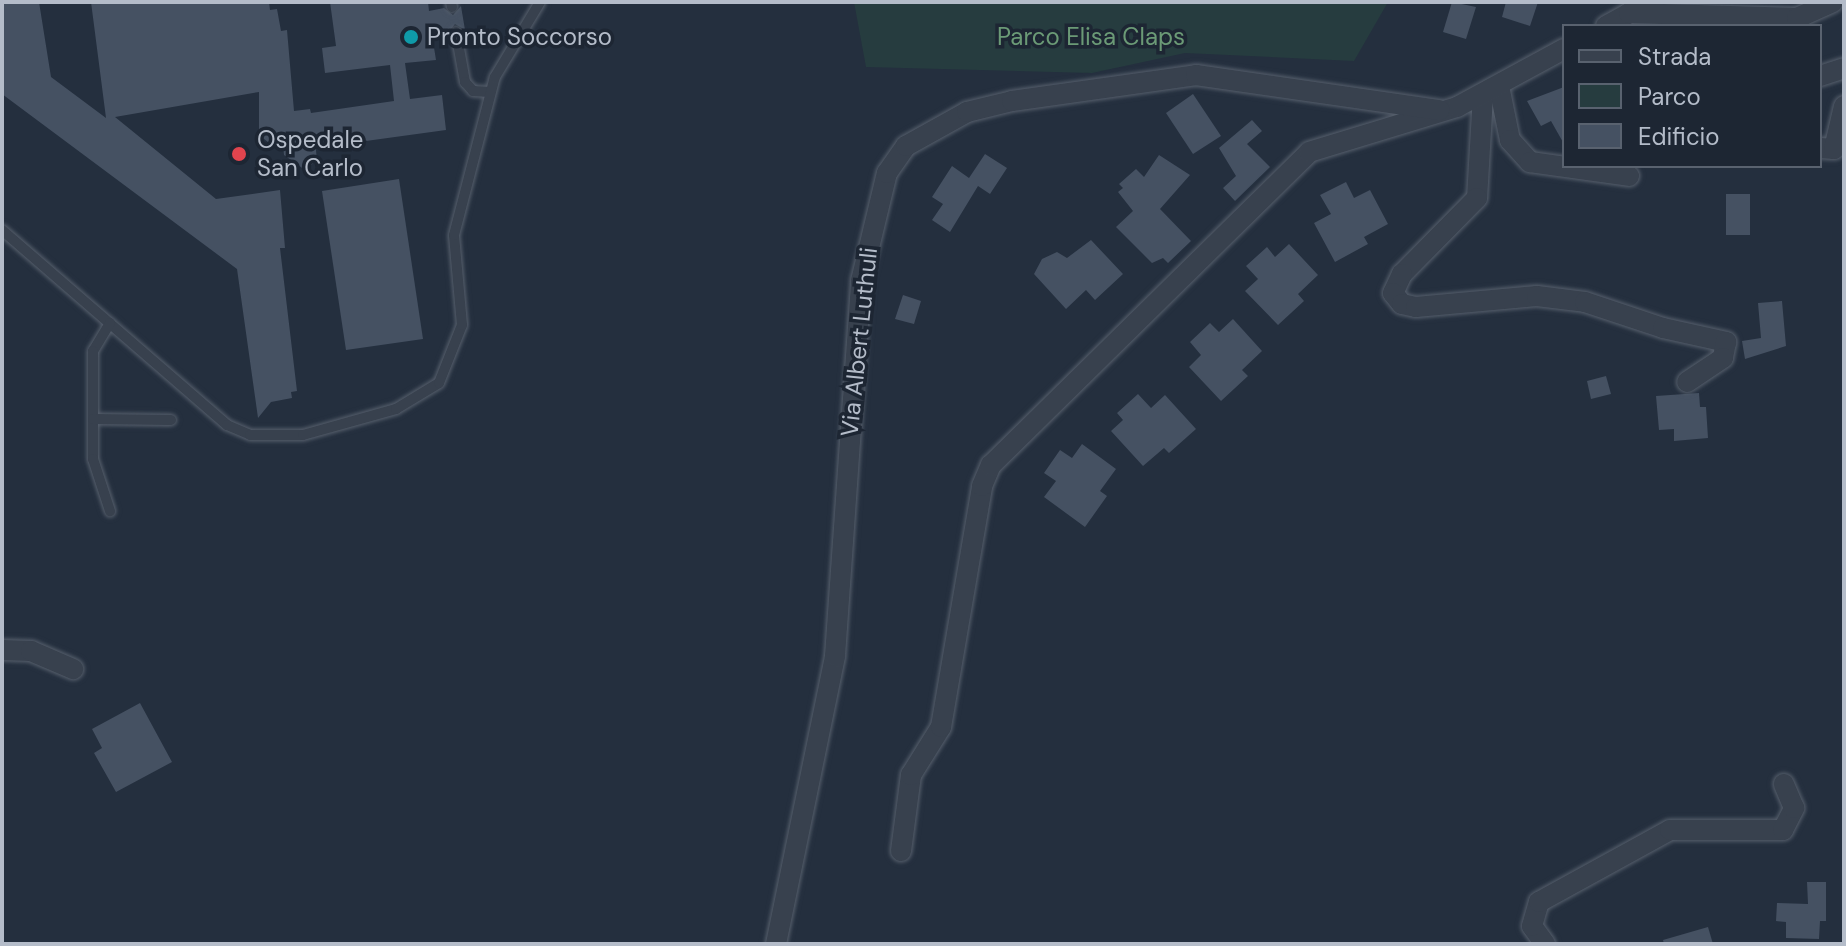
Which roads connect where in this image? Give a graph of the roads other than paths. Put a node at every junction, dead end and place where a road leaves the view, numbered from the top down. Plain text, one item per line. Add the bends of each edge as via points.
1 (540, 2) edge
2 (1833, 2) edge
3 (1610, 24) edge
4 (456, 32) dead end
5 (1562, 50) edge
6 (1844, 68) edge
7 (1822, 75) edge
8 (1491, 91) junction
9 (490, 92) junction
10 (1844, 106) edge
11 (1439, 110) junction
12 (1822, 148) edge
13 (1562, 167) edge
14 (1572, 168) edge
15 (1629, 176) dead end
16 (2, 230) edge
17 (110, 323) junction
18 (1687, 382) dead end
19 (93, 419) junction
20 (171, 420) dead end
21 (110, 511) dead end
22 (2, 650) edge
23 (73, 669) dead end
24 (1784, 784) dead end
25 (901, 851) dead end
26 (776, 944) edge
27 (1545, 944) edge

1 - 9 lane
2 - 3 street via 1797,18 1629,13
4 - 9 lane via 465,82 473,91
5 - 8 street, Via Albert Luthuli
6 - 7 street
8 - 11 street, Via Albert Luthuli
8 - 13 street via 1510,140 1530,162
8 - 18 street via 1477,198 1402,274 1393,293 1402,304 1416,307 1537,296 1585,302 1726,342 1723,358
9 - 17 lane via 454,235 462,325 439,383 396,409 303,435 250,435 227,425
10 - 12 street via 1834,149
11 - 25 street, Via Albert Luthuli via 1323,145 1295,163 991,465 982,486 941,727 911,775
11 - 26 street, Via Albert Luthuli via 1196,75 967,112 906,146 887,173 861,281 835,656
14 - 15 street
16 - 17 lane
17 - 19 lane via 93,351
19 - 20 lane
19 - 21 lane via 93,459
22 - 23 street via 31,651
24 - 27 street via 1794,808 1783,830 1670,830 1539,902 1532,926

